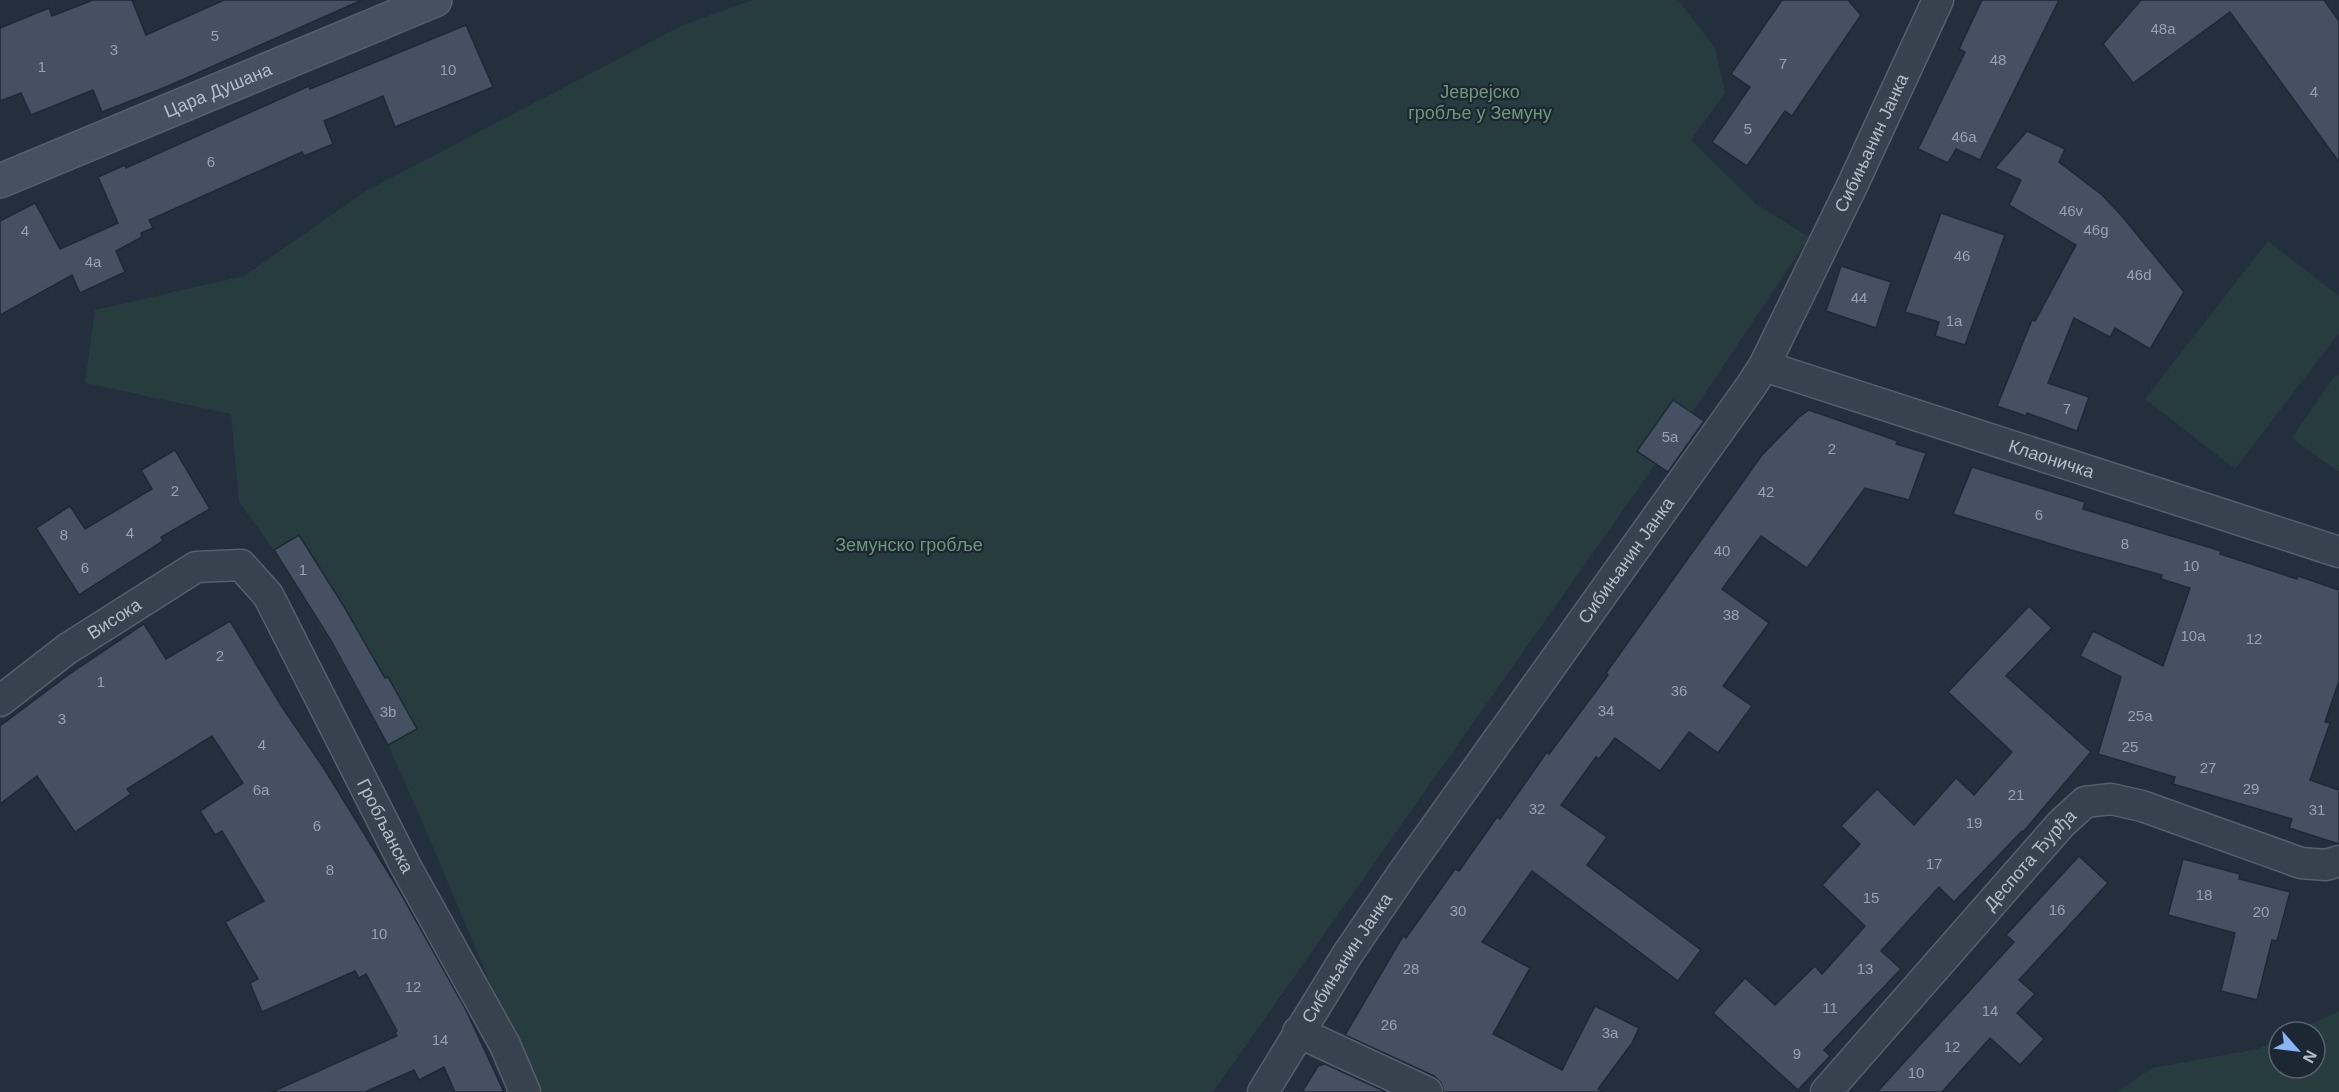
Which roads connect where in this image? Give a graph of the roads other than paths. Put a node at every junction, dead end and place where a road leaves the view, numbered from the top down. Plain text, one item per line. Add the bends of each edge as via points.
1 (435, 0) edge
2 (1938, 0) edge
3 (0, 181) edge
4 (1764, 366) junction
5 (2339, 552) edge
6 (241, 565) joint
7 (0, 701) edge
8 (2339, 861) edge
9 (1298, 1032) junction
10 (525, 1092) edge
11 (1263, 1092) edge
12 (1427, 1092) edge
13 (1826, 1092) edge

1 - 3 main road, Цара Душана
2 - 4 street, Сибињанин Јанка
4 - 5 street, Клаоничка
4 - 9 street, Сибињанин Јанка via 1405,870
6 - 7 street, Висока via 196,567 67,649
6 - 10 street, Гробљанска via 268,595 406,867 505,1045
8 - 13 street, Деспота Ђурђа via 2326,865 2301,863 2142,806 2111,799 2085,802 2061,824
9 - 11 street, Сибињанин Јанка
9 - 12 street

